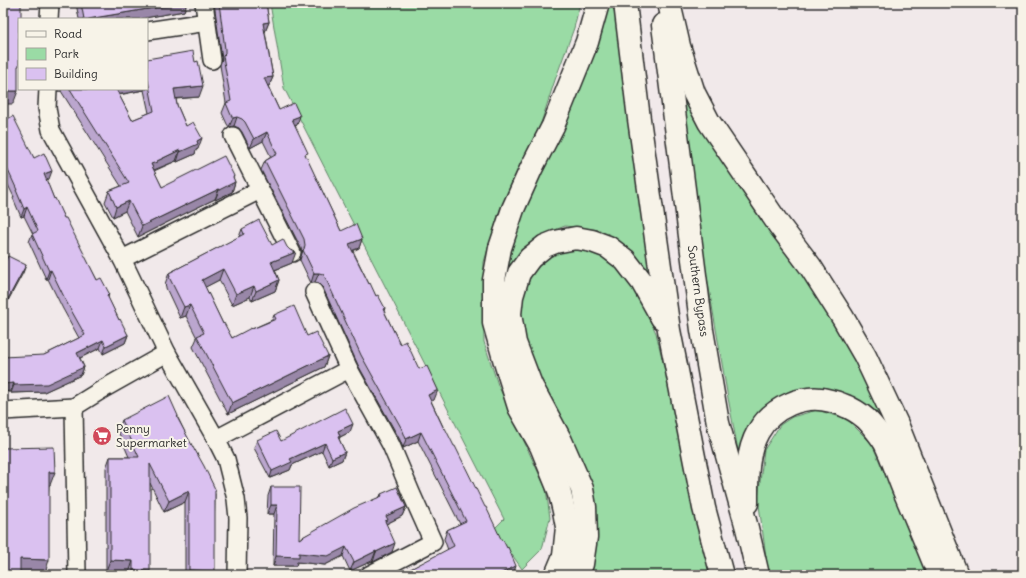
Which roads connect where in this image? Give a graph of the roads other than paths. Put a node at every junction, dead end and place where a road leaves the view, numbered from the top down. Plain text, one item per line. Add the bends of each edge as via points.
1 (50, 3) edge
2 (204, 3) edge
3 (598, 3) edge
4 (625, 3) edge
5 (660, 3) edge
6 (669, 3) edge
7 (50, 18) edge
8 (207, 22) junction
9 (148, 31) edge
10 (212, 60) dead end
11 (48, 90) edge
12 (233, 136) dead end
13 (260, 190) junction
14 (292, 253) edge
15 (122, 259) junction
16 (314, 292) dead end
17 (669, 330) junction
18 (168, 353) junction
19 (349, 369) junction
20 (74, 407) junction
21 (3, 411) edge
22 (216, 439) junction
23 (747, 528) junction
24 (77, 575) edge
25 (237, 575) edge
26 (368, 575) edge
27 (556, 575) edge
28 (578, 575) edge
29 (722, 575) edge
30 (758, 575) edge
31 (939, 575) edge
32 (956, 575) edge

1 - 7 street
2 - 8 street
3 - 27 highway via 587,42 553,126 513,209 500,248 494,280 494,323 504,362 519,407 541,446 559,490 564,511 567,527 564,556
4 - 17 highway
5 - 23 highway, Southern Bypass via 702,330 718,423
6 - 32 highway via 694,93 709,122 810,266 865,356 897,424
8 - 9 street
8 - 10 street
11 - 15 street via 47,108 51,130
12 - 13 street
13 - 14 street
13 - 15 street
15 - 18 street
16 - 19 street
17 - 28 highway via 642,282 625,260 608,247 576,238 555,242 545,246 530,258 519,272 510,314 515,343 531,385 561,441 583,495 586,537
17 - 29 highway via 704,508
18 - 20 street
18 - 22 street
19 - 22 street
19 - 26 street via 391,445 433,542
20 - 21 street
20 - 24 street
22 - 25 street via 226,459 236,499
23 - 30 highway, Southern Bypass
23 - 31 highway via 749,461 759,431 786,406 804,400 831,400 854,410 869,422 884,442

